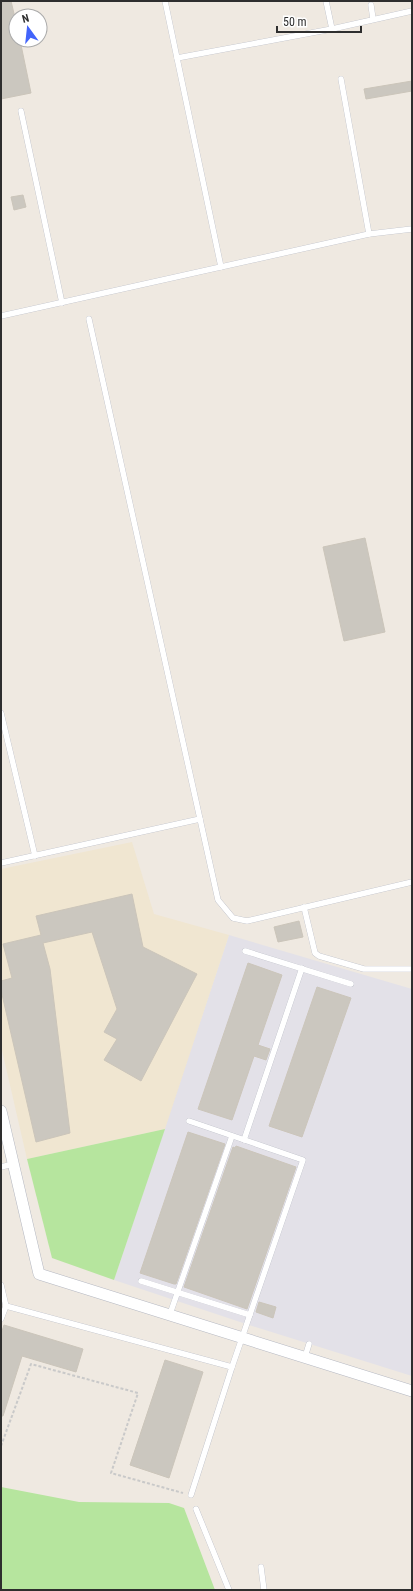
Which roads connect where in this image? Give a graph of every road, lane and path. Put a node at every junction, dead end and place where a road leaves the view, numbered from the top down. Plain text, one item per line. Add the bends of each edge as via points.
1 (165, 1) edge
2 (326, 1) edge
3 (370, 5) dead end
4 (412, 11) edge
5 (373, 19) junction
6 (332, 29) junction
7 (177, 58) junction
8 (341, 79) dead end
9 (21, 111) dead end
10 (412, 229) edge
11 (369, 234) junction
12 (221, 267) junction
13 (62, 303) junction
14 (1, 316) edge
15 (89, 319) dead end
16 (1, 713) edge
17 (200, 819) junction
18 (35, 856) junction
19 (1, 863) edge
20 (412, 882) edge
21 (304, 907) junction
22 (245, 950) dead end
23 (302, 968) junction
24 (412, 969) edge
25 (351, 984) dead end
26 (1, 1111) edge
27 (188, 1121) dead end
28 (232, 1136) junction
29 (244, 1140) junction
30 (14, 1164) junction
31 (1, 1167) edge
32 (140, 1281) dead end
33 (1, 1285) edge
34 (178, 1293) junction
35 (6, 1306) junction
36 (170, 1314) junction
37 (250, 1315) junction
38 (1, 1319) edge
39 (242, 1337) junction
40 (309, 1344) dead end
41 (305, 1357) junction
42 (232, 1367) junction
43 (412, 1391) edge
44 (1, 1446) edge
45 (191, 1495) joint
46 (196, 1509) dead end
47 (261, 1567) dead end
48 (229, 1590) edge
49 (264, 1590) edge

1 - 7 lane
2 - 6 lane
3 - 5 lane
4 - 5 lane
5 - 6 lane
6 - 7 lane
7 - 12 lane
8 - 11 lane
9 - 13 lane
10 - 11 lane
11 - 12 lane
12 - 13 lane
13 - 14 lane
15 - 17 lane
16 - 18 lane
17 - 18 lane
17 - 21 lane via 218,900 233,918 247,920
18 - 19 lane
20 - 21 lane
21 - 24 lane via 315,953 318,956 364,969
22 - 23 lane
23 - 25 lane
23 - 29 lane
26 - 30 street
27 - 28 lane
28 - 29 lane
28 - 34 lane
29 - 37 lane via 303,1160
30 - 31 lane
30 - 36 street via 39,1274
32 - 34 lane
33 - 35 lane
34 - 36 lane
34 - 37 lane
35 - 38 lane
35 - 42 lane
36 - 39 street
37 - 39 lane
39 - 41 street
39 - 42 lane
40 - 41 lane
41 - 43 street
42 - 45 lane
44 - 45 path via 31,1364 138,1394 111,1473
46 - 48 lane
47 - 49 lane

